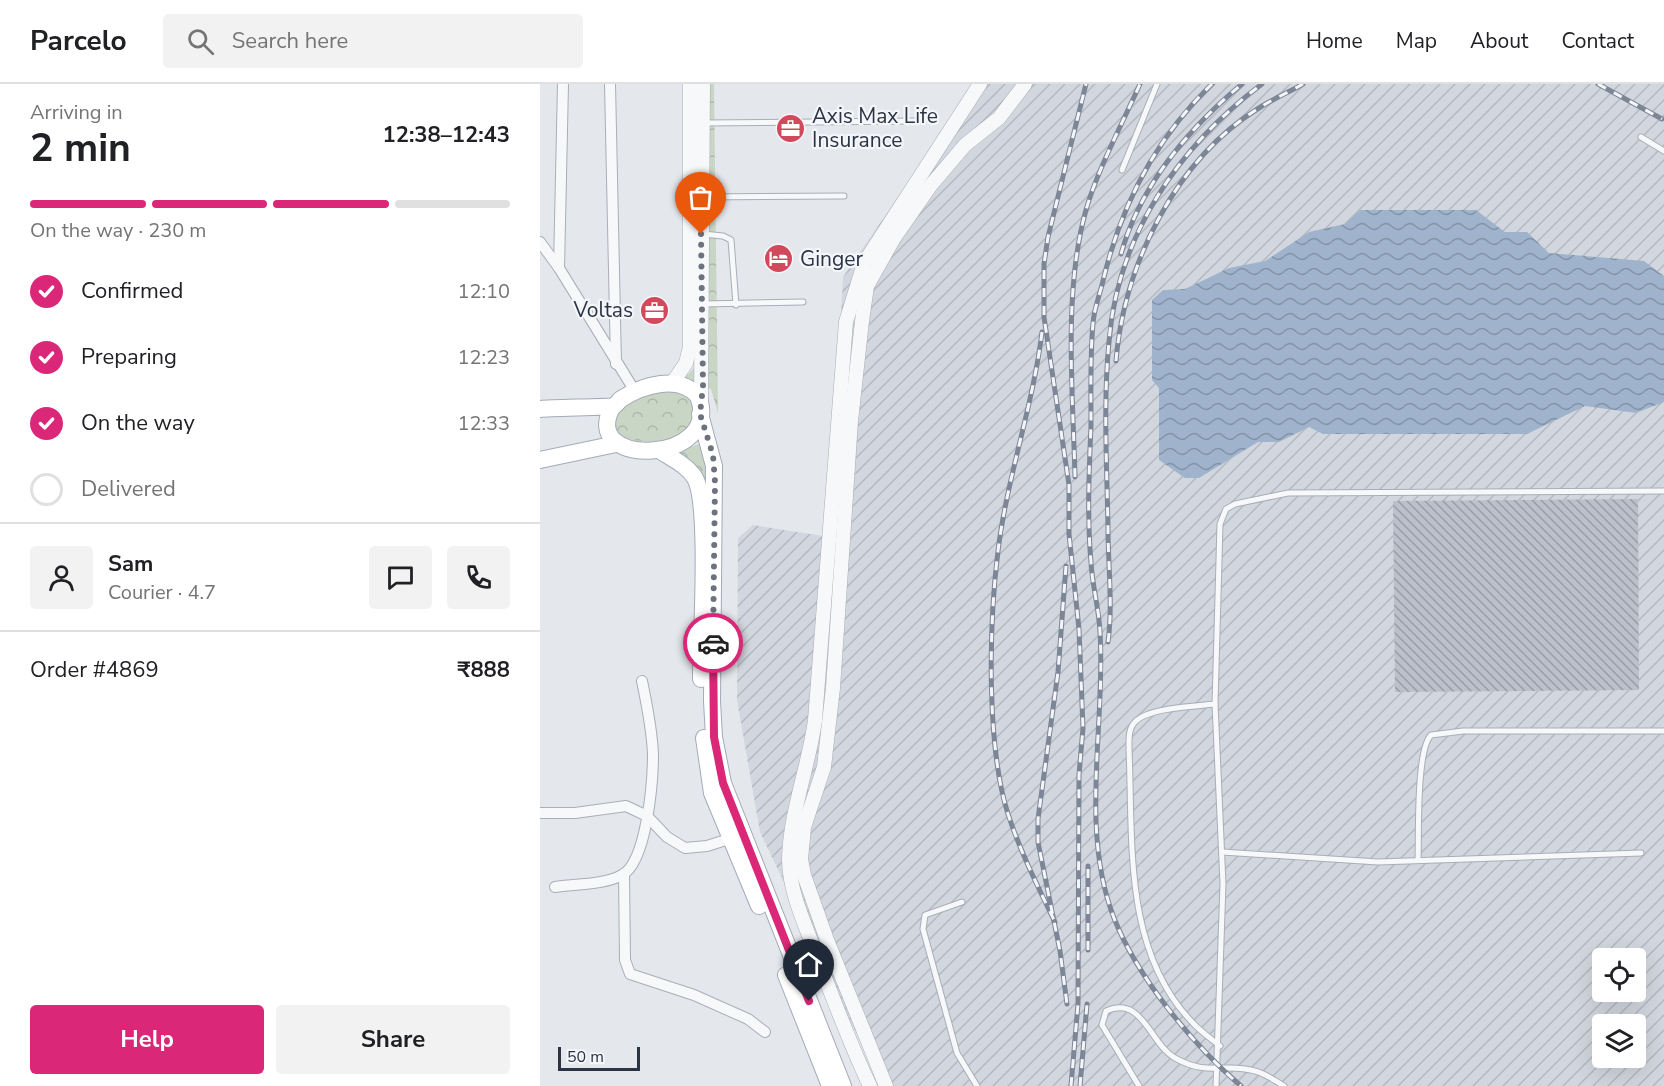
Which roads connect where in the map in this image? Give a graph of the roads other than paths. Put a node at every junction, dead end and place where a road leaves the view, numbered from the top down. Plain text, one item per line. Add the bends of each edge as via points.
1 (563, 84) edge
2 (610, 84) edge
3 (690, 84) edge
4 (703, 84) edge
5 (980, 84) edge
6 (1024, 84) edge
7 (1157, 84) edge
8 (916, 121) dead end
9 (696, 123) junction
10 (1641, 137) dead end
11 (1664, 151) edge
12 (1122, 170) dead end
13 (844, 196) dead end
14 (697, 197) junction
15 (701, 234) junction
16 (540, 242) edge
17 (559, 268) junction
18 (803, 302) dead end
19 (697, 304) junction
20 (736, 304) junction
21 (862, 321) junction
22 (846, 322) junction
23 (616, 364) junction
24 (673, 382) junction
25 (636, 393) junction
26 (613, 406) junction
27 (540, 409) edge
28 (701, 412) junction
29 (616, 444) junction
30 (659, 450) junction
31 (540, 460) edge
32 (1664, 491) edge
33 (642, 681) dead end
34 (1215, 704) junction
35 (1664, 731) edge
36 (540, 813) edge
37 (647, 816) junction
38 (797, 835) junction
39 (729, 839) junction
40 (1222, 852) junction
41 (1641, 853) dead end
42 (1418, 860) junction
43 (624, 874) junction
44 (555, 887) dead end
45 (962, 902) dead end
46 (765, 1032) dead end
47 (1220, 1046) junction
48 (1215, 1069) junction
49 (830, 1086) edge
50 (843, 1086) edge
51 (870, 1086) edge
52 (886, 1086) edge
53 (977, 1086) edge
54 (1139, 1086) edge
55 (1216, 1086) edge
56 (1284, 1086) edge

1 - 17 street
2 - 23 street
3 - 9 street
4 - 9 street
5 - 22 street via 864,263
6 - 21 street via 999,118 965,145 931,185 894,238 867,286
7 - 12 lane
8 - 9 lane
9 - 14 street
10 - 11 lane
13 - 14 lane
14 - 15 street
14 - 19 street
15 - 19 street
15 - 20 lane via 731,240
16 - 17 street
17 - 23 street
18 - 20 lane
19 - 20 lane
19 - 24 street via 686,363
19 - 28 street
21 - 22 street
21 - 38 street via 824,766
22 - 38 street via 814,720
23 - 25 street
24 - 25 main road
24 - 28 main road via 693,390
25 - 26 main road
26 - 27 main road
26 - 29 main road via 608,428
28 - 30 main road via 698,425 688,438
28 - 50 main road via 714,466 712,701 723,783
29 - 30 main road via 632,451
29 - 31 main road
30 - 39 main road via 688,470 699,491 704,732 712,793
32 - 34 lane via 1288,493 1235,504 1226,509 1220,524
33 - 37 street via 653,752
34 - 40 lane
34 - 47 lane via 1144,714 1131,728 1129,749 1134,887 1147,949 1191,1021
35 - 42 lane via 1463,731 1431,735 1422,760
36 - 37 street via 626,806
37 - 39 street via 667,837 685,848
37 - 43 street via 636,859
38 - 51 street via 789,862 794,891
38 - 52 street via 804,875
39 - 49 main road
40 - 42 lane via 1378,862
40 - 47 lane
41 - 42 lane
43 - 44 street
43 - 46 street via 625,960 630,974 694,995 748,1019
45 - 53 lane via 925,915 923,929 957,1053
47 - 48 lane
48 - 54 lane via 1201,1069 1173,1056 1160,1046 1134,1010 1116,1007 1106,1011 1102,1025
48 - 55 lane
48 - 56 lane via 1257,1071

